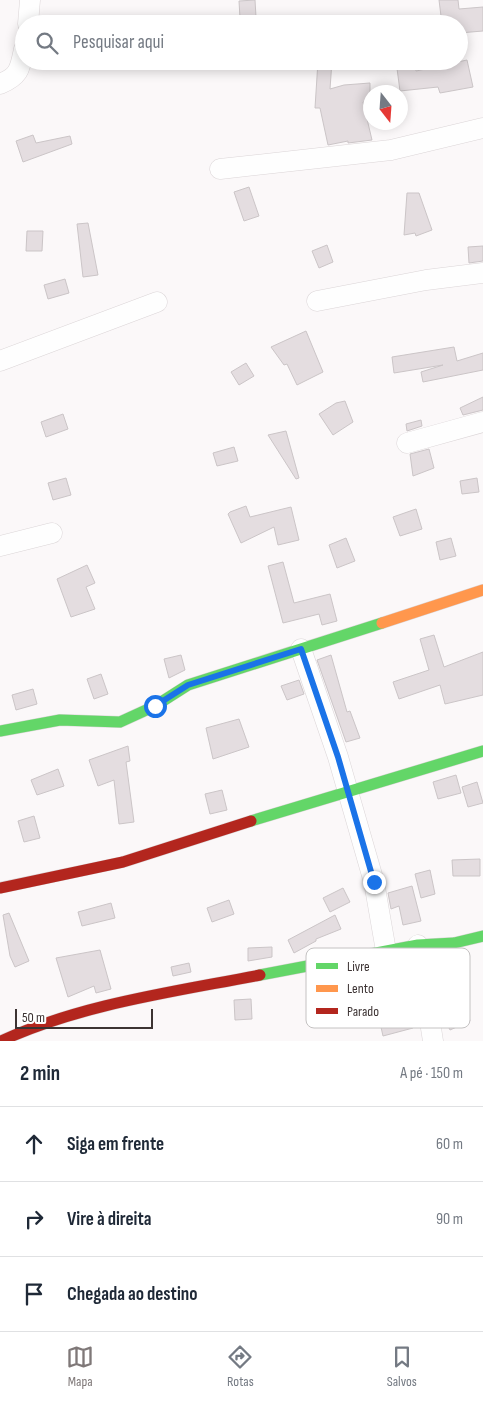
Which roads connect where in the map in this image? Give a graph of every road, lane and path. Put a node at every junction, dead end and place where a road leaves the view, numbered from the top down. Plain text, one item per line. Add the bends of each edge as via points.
1 (30, 0) edge
2 (29, 15) edge
3 (19, 70) edge
4 (0, 84) edge
5 (483, 128) edge
6 (220, 169) dead end
7 (483, 273) edge
8 (157, 302) dead end
9 (317, 302) dead end
10 (0, 361) edge
11 (483, 422) edge
12 (407, 443) dead end
13 (52, 534) dead end
14 (0, 546) edge
15 (483, 590) edge
16 (301, 649) junction
17 (0, 731) edge
18 (483, 751) edge
19 (348, 790) junction
20 (0, 888) edge
21 (483, 936) edge
22 (418, 945) junction
23 (385, 948) edge
24 (402, 948) edge
25 (418, 948) edge
26 (306, 966) edge
27 (431, 1028) edge
28 (1, 1041) edge
29 (433, 1041) edge

1 - 2 street
3 - 4 street via 12,79
5 - 6 street via 391,150
7 - 9 street via 426,280
8 - 10 street
11 - 12 street
13 - 14 street
15 - 16 street
16 - 17 street via 188,685 155,706 120,722 60,720
16 - 19 street
18 - 19 street
19 - 20 street via 123,862
19 - 23 street via 374,882
21 - 22 street via 454,944
22 - 24 street
22 - 25 street
26 - 28 street via 129,1000 36,1025
27 - 29 street

